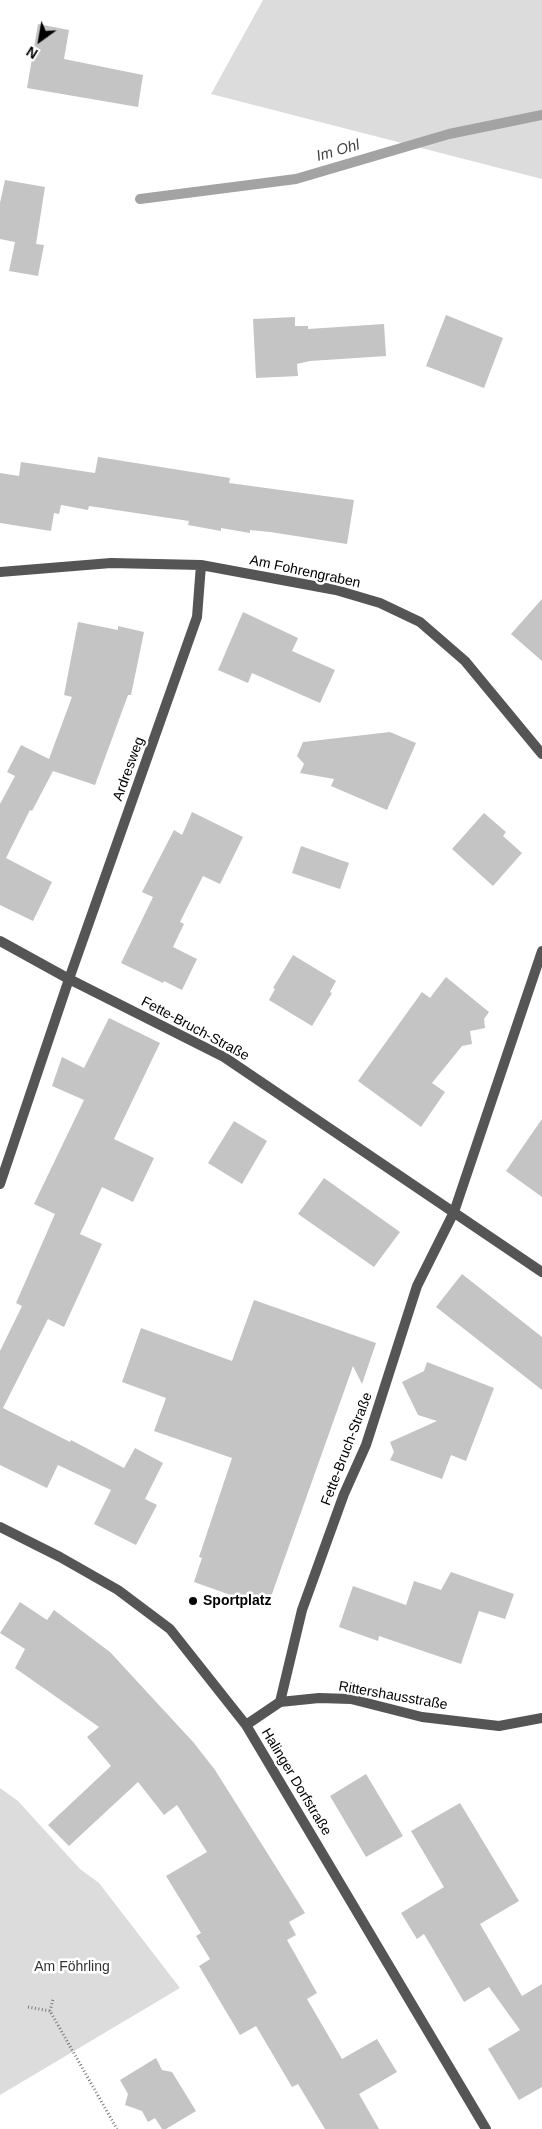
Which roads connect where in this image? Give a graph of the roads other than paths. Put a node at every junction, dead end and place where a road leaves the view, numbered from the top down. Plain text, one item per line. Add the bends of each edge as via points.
1 (201, 565) junction
2 (0, 572) edge
3 (542, 754) edge
4 (0, 941) edge
5 (542, 951) edge
6 (69, 978) junction
7 (0, 1184) edge
8 (454, 1212) junction
9 (542, 1272) edge
10 (0, 1527) edge
11 (280, 1702) junction
12 (542, 1718) edge
13 (246, 1725) junction
14 (486, 2129) edge

1 - 2 street, Am Fohrengraben via 111,563
1 - 3 street, Am Fohrengraben via 336,590 380,603 420,622 465,661
1 - 6 street, Ardresweg via 197,617
4 - 6 street
5 - 8 street, Fette-Bruch-Straße
6 - 7 street, Ardresweg
6 - 8 street, Fette-Bruch-Straße via 224,1057
8 - 9 street, Fette-Bruch-Straße
8 - 11 street, Fette-Bruch-Straße via 417,1286 366,1445 344,1494 302,1610
10 - 13 street, Halinger Dorfstraße via 118,1590 170,1629
11 - 12 street, Rittershausstraße via 351,1699 422,1717 499,1726
11 - 13 street, Rittershausstraße
13 - 14 street, Halinger Dorfstraße

